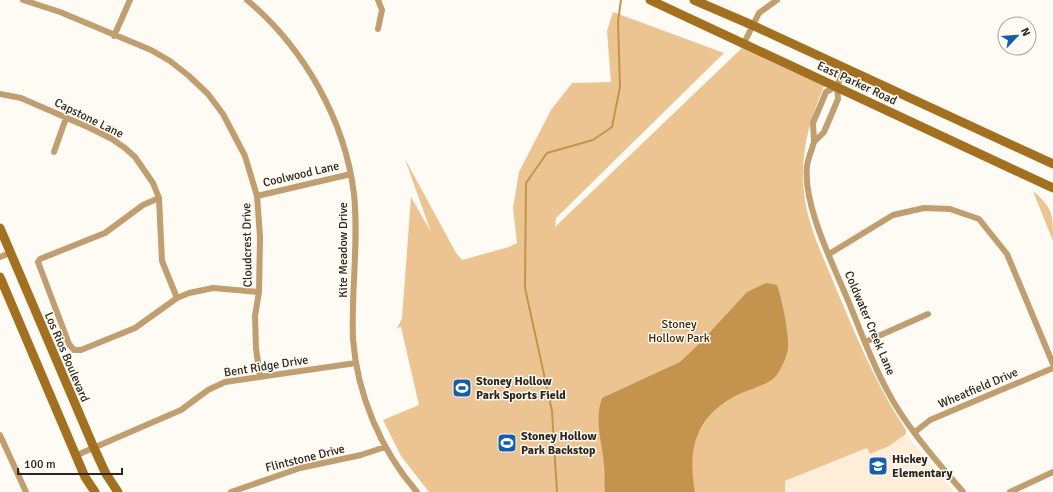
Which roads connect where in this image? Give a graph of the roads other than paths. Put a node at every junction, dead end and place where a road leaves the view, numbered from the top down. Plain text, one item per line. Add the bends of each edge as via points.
1 (23, 0) edge
2 (130, 0) edge
3 (247, 0) edge
4 (378, 0) edge
5 (650, 0) edge
6 (694, 0) edge
7 (777, 0) edge
8 (752, 25) junction
9 (378, 29) dead end
10 (114, 36) junction
11 (744, 43) junction
12 (845, 68) junction
13 (836, 86) junction
14 (0, 94) edge
15 (66, 118) junction
16 (814, 142) junction
17 (54, 152) dead end
18 (1053, 164) edge
19 (351, 174) junction
20 (1053, 188) edge
21 (257, 196) junction
22 (159, 198) junction
23 (0, 228) edge
24 (10, 253) junction
25 (829, 254) junction
26 (0, 257) edge
27 (0, 277) edge
28 (258, 292) junction
29 (177, 298) junction
30 (928, 314) dead end
31 (866, 342) junction
32 (356, 363) junction
33 (1053, 364) edge
34 (1053, 368) edge
35 (260, 378) junction
36 (915, 432) junction
37 (0, 435) edge
38 (385, 447) junction
39 (94, 448) junction
40 (77, 455) junction
41 (1053, 472) edge
42 (26, 492) edge
43 (95, 492) edge
44 (118, 492) edge
45 (231, 492) edge
46 (418, 492) edge
47 (963, 492) edge
48 (1010, 492) edge

1 - 10 street, Cloudcrest Drive via 60,12
2 - 10 street
3 - 19 street, Kite Meadow Drive via 275,27 306,66 335,121
4 - 9 street via 382,10
5 - 11 main road, East Parker Road
6 - 8 main road, East Parker Road
7 - 8 street via 762,10
8 - 11 street
8 - 12 main road, East Parker Road
10 - 21 street, Cloudcrest Drive via 151,50 170,61 208,94 235,134 245,156
11 - 13 main road, East Parker Road
12 - 13 street, Coldwater Creek Lane
12 - 18 main road, East Parker Road
13 - 16 street, Coldwater Creek Lane via 838,99 824,132
13 - 16 street, Coldwater Creek Lane via 826,92 813,123
13 - 20 main road, East Parker Road
14 - 15 street, Capstone Lane via 21,98
15 - 17 street
15 - 22 street, Capstone Lane via 126,148 153,183
16 - 25 street, Coldwater Creek Lane via 807,166 809,190 817,226
19 - 21 street, Coolwood Lane
19 - 32 street, Kite Meadow Drive via 356,232 353,312
21 - 28 street, Cloudcrest Drive via 260,237
22 - 29 street, Capstone Lane via 162,261
22 - 29 street via 143,204 105,233 38,262 69,344 74,350 81,350 135,328
23 - 24 main road, Los Rios Boulevard
24 - 26 street
24 - 39 main road, Los Rios Boulevard
25 - 31 street, Coldwater Creek Lane
25 - 33 street via 893,215 924,208 950,209 979,220 1007,254
27 - 40 main road
28 - 29 street via 213,288
28 - 35 street, Cloudcrest Drive via 255,316
30 - 31 street
31 - 36 street, Coldwater Creek Lane via 887,390
32 - 35 street, Bent Ridge Drive
32 - 38 street, Kite Meadow Drive via 370,414
34 - 36 street, Wheatfield Drive via 930,420
35 - 39 street, Bent Ridge Drive via 225,382 208,390 181,410
36 - 47 street, Coldwater Creek Lane
37 - 42 street
38 - 45 street, Flintstone Drive via 361,455 300,468
38 - 46 street, Kite Meadow Drive
39 - 40 street, Bent Ridge Drive
39 - 44 main road, Los Rios Boulevard
40 - 43 main road
41 - 48 street

